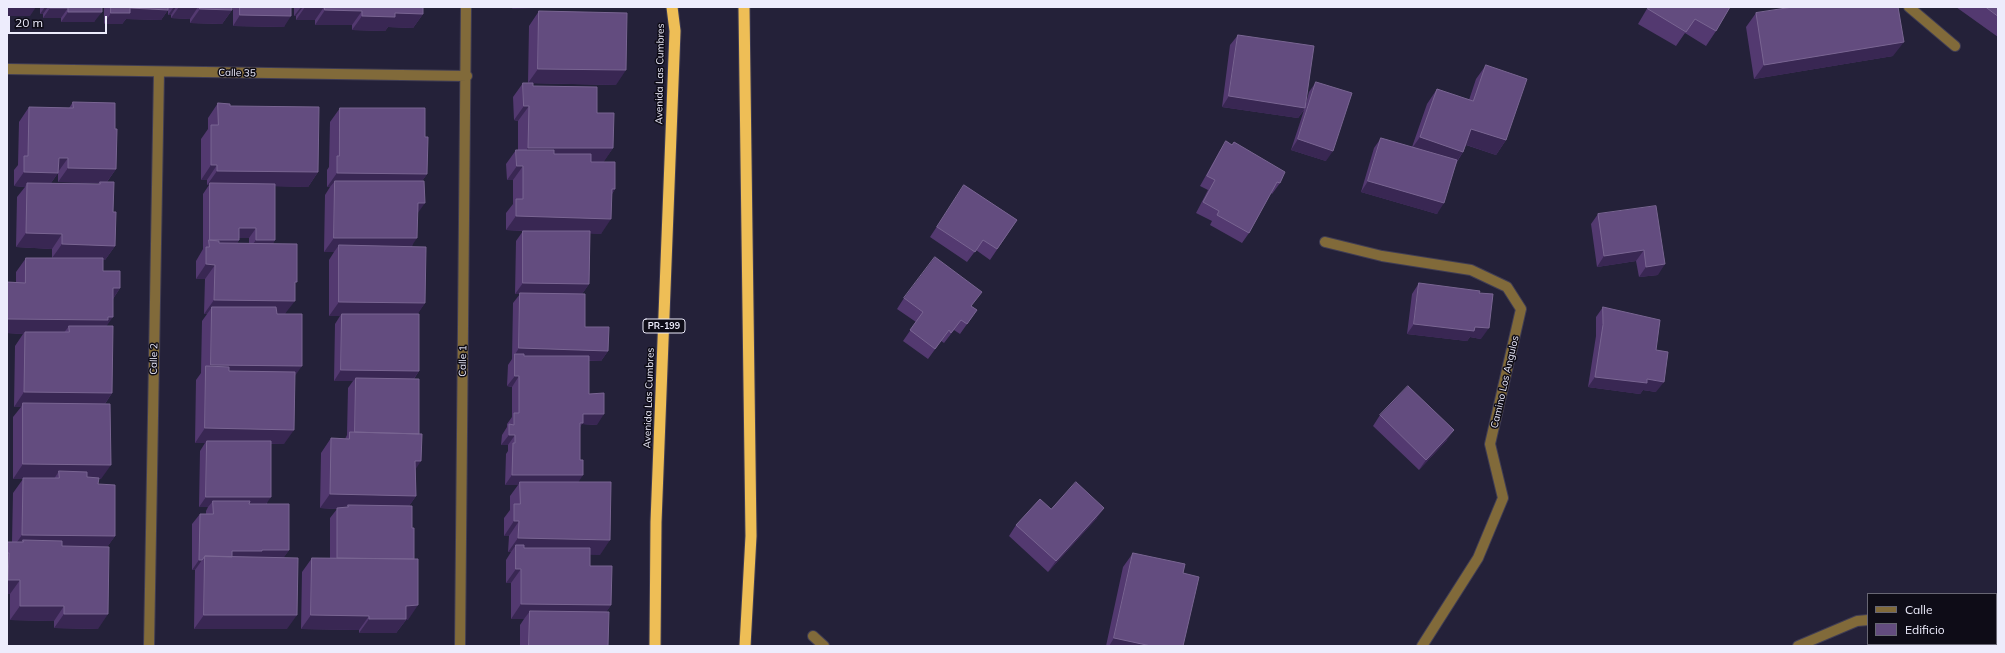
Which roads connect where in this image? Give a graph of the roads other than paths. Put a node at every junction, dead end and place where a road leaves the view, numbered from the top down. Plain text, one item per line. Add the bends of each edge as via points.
1 (466, 7) edge
2 (672, 7) edge
3 (744, 7) edge
4 (1909, 7) edge
5 (1955, 46) dead end
6 (7, 69) edge
7 (159, 72) junction
8 (467, 76) junction
9 (1325, 242) dead end
10 (1867, 620) edge
11 (813, 636) dead end
12 (149, 646) edge
13 (460, 646) edge
14 (655, 646) edge
15 (745, 646) edge
16 (824, 646) edge
17 (1422, 646) edge
18 (1798, 646) edge

1 - 8 street, Calle 1
2 - 14 highway, Avenida Las Cumbres / PR-199 via 675,31 656,522
3 - 15 highway via 751,536
4 - 5 street
6 - 7 street, Calle 35
7 - 8 street, Calle 35
7 - 12 street, Calle 2
8 - 13 street, Calle 1
9 - 17 street, Camino Los Angulos via 1382,256 1471,270 1507,287 1521,309 1490,444 1503,498 1478,558
10 - 18 street via 1857,621
11 - 16 street

